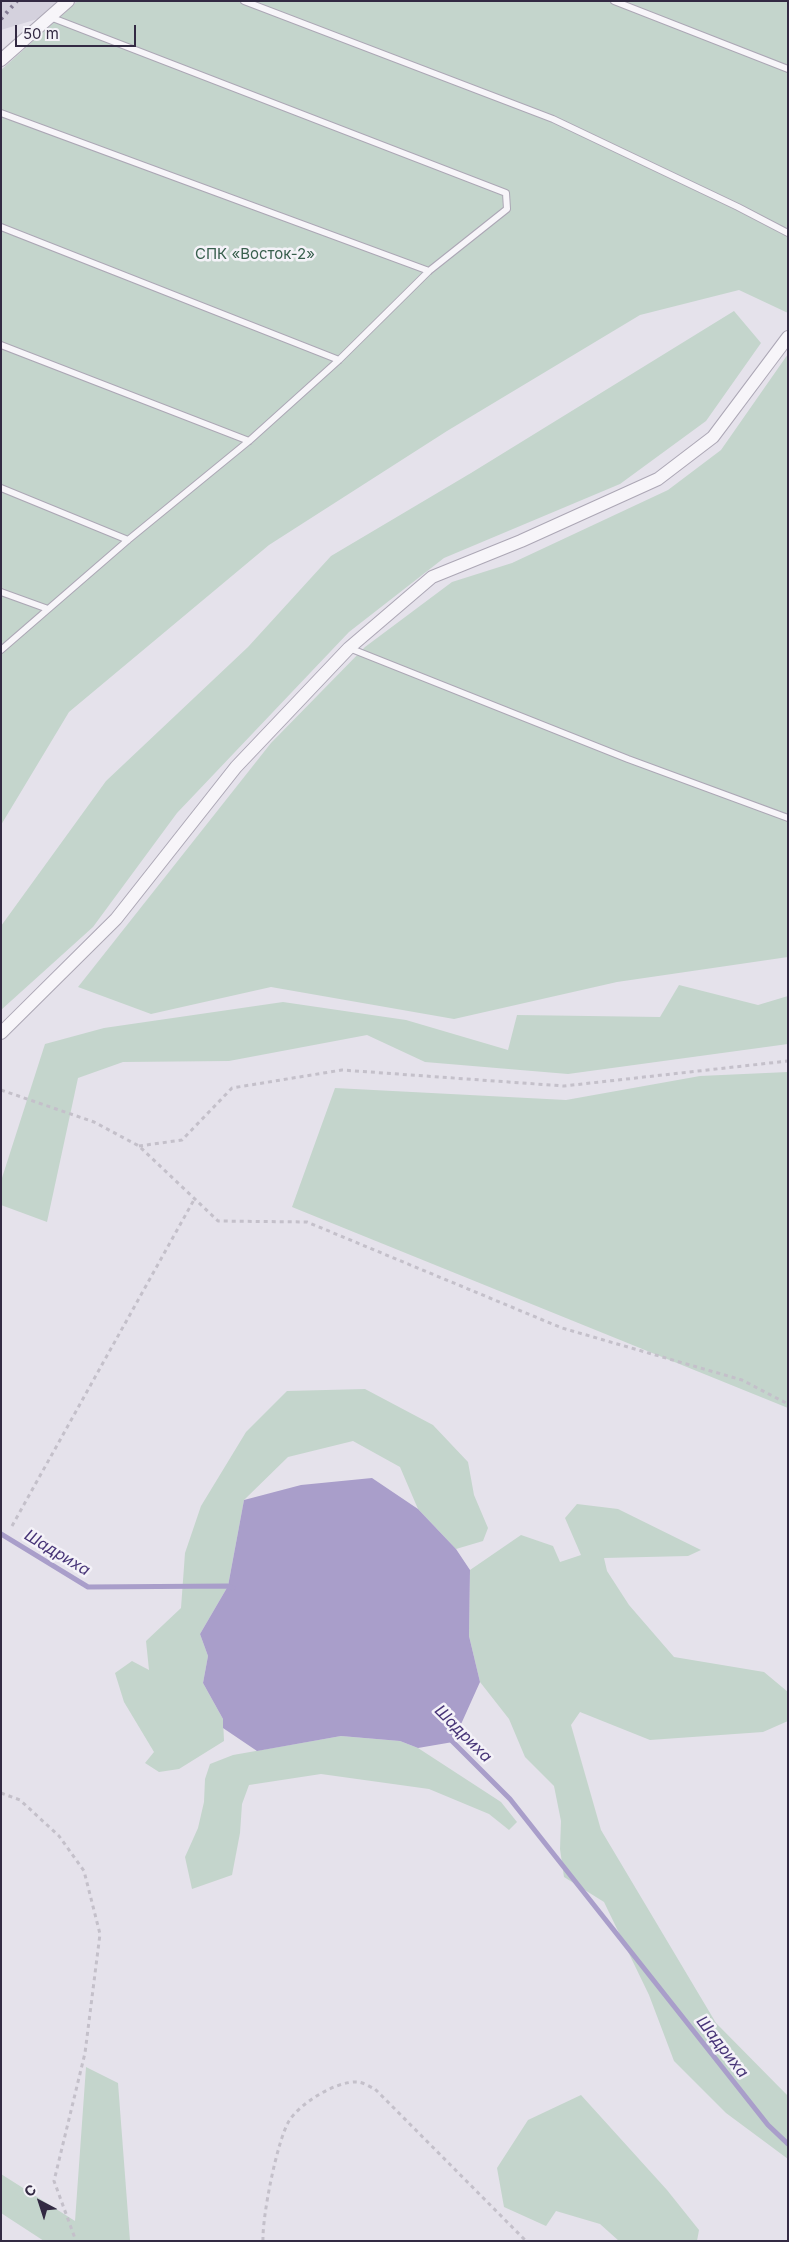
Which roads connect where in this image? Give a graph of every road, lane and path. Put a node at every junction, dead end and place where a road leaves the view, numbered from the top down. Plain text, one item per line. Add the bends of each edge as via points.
1 (68, 1) edge
2 (244, 1) edge
3 (614, 1) edge
4 (50, 17) junction
5 (1, 60) edge
6 (788, 68) edge
7 (1, 113) edge
8 (1, 227) edge
9 (788, 233) edge
10 (428, 271) junction
11 (788, 337) edge
12 (1, 345) edge
13 (339, 360) junction
14 (249, 441) junction
15 (1, 488) edge
16 (128, 540) junction
17 (1, 592) edge
18 (48, 609) junction
19 (349, 648) junction
20 (1, 650) edge
21 (788, 818) edge
22 (1, 1033) edge
23 (788, 1061) edge
24 (1, 1090) edge
25 (139, 1146) junction
26 (195, 1198) junction
27 (788, 1404) edge
28 (12, 1526) dead end
29 (1, 1793) edge
30 (76, 2241) edge
31 (263, 2241) edge
32 (526, 2241) edge

1 - 4 street
2 - 9 lane via 553,119
3 - 6 lane
4 - 5 street
4 - 10 lane via 506,193 507,209
7 - 10 lane
8 - 13 lane
10 - 13 lane
11 - 19 street via 713,437 658,479 432,577
12 - 14 lane
13 - 14 lane
14 - 16 lane
15 - 16 lane
16 - 18 lane
17 - 18 lane
18 - 20 lane
19 - 21 lane via 628,759
19 - 22 street via 236,766 116,919
23 - 25 path via 564,1086 342,1070 232,1088 182,1140
24 - 25 path via 94,1122
25 - 26 path
26 - 27 path via 218,1221 307,1222 562,1328 742,1380
26 - 28 path
29 - 30 path via 20,1800 59,1836 84,1871 100,1934 85,2053 54,2181
31 - 32 path via 275,2158 289,2120 308,2102 332,2087 358,2082 375,2089

